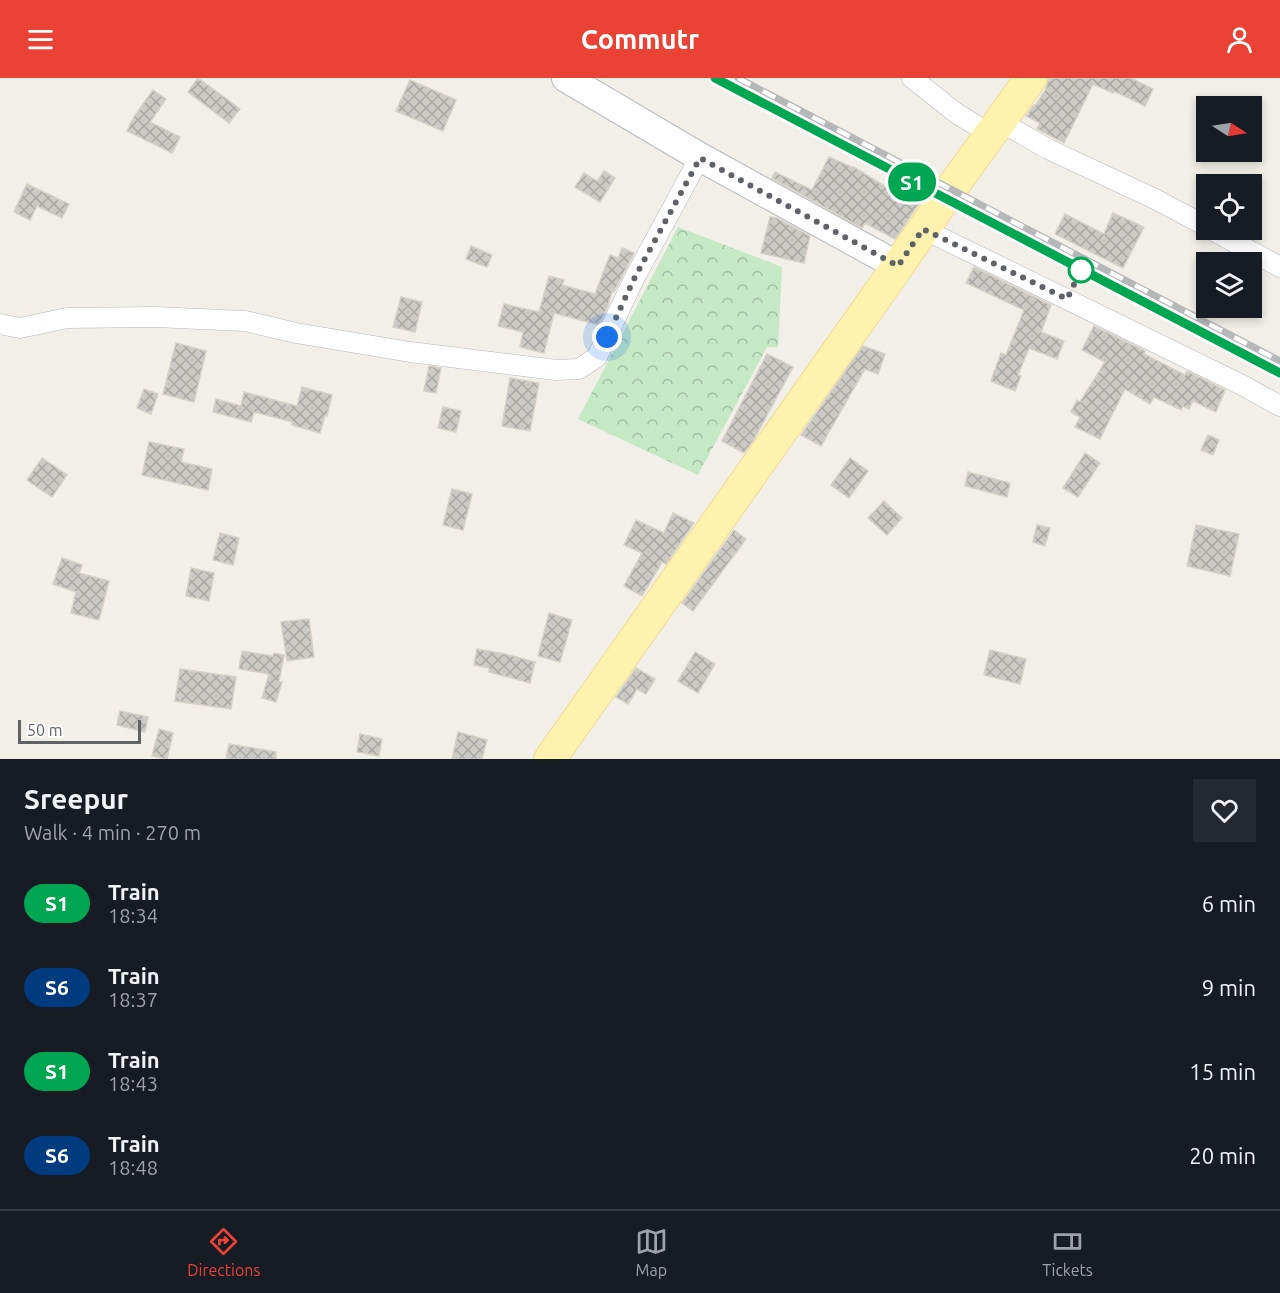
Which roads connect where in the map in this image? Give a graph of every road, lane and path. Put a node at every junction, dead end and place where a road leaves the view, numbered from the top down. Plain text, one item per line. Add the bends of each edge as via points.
1 (566, 78) edge
2 (912, 78) edge
3 (1031, 78) edge
4 (995, 128) junction
5 (700, 158) junction
6 (1196, 221) edge
7 (923, 229) junction
8 (1230, 240) edge
9 (898, 266) junction
10 (1280, 267) edge
11 (0, 324) edge
12 (1280, 406) edge
13 (550, 759) edge

1 - 5 street
2 - 4 street via 956,113
3 - 4 main road
4 - 6 street via 1048,149
4 - 7 main road
5 - 9 street
5 - 11 street via 635,277 597,357 579,369 556,370 410,352 245,321 67,318 20,328
7 - 9 main road
7 - 12 street
8 - 10 street
9 - 13 main road

